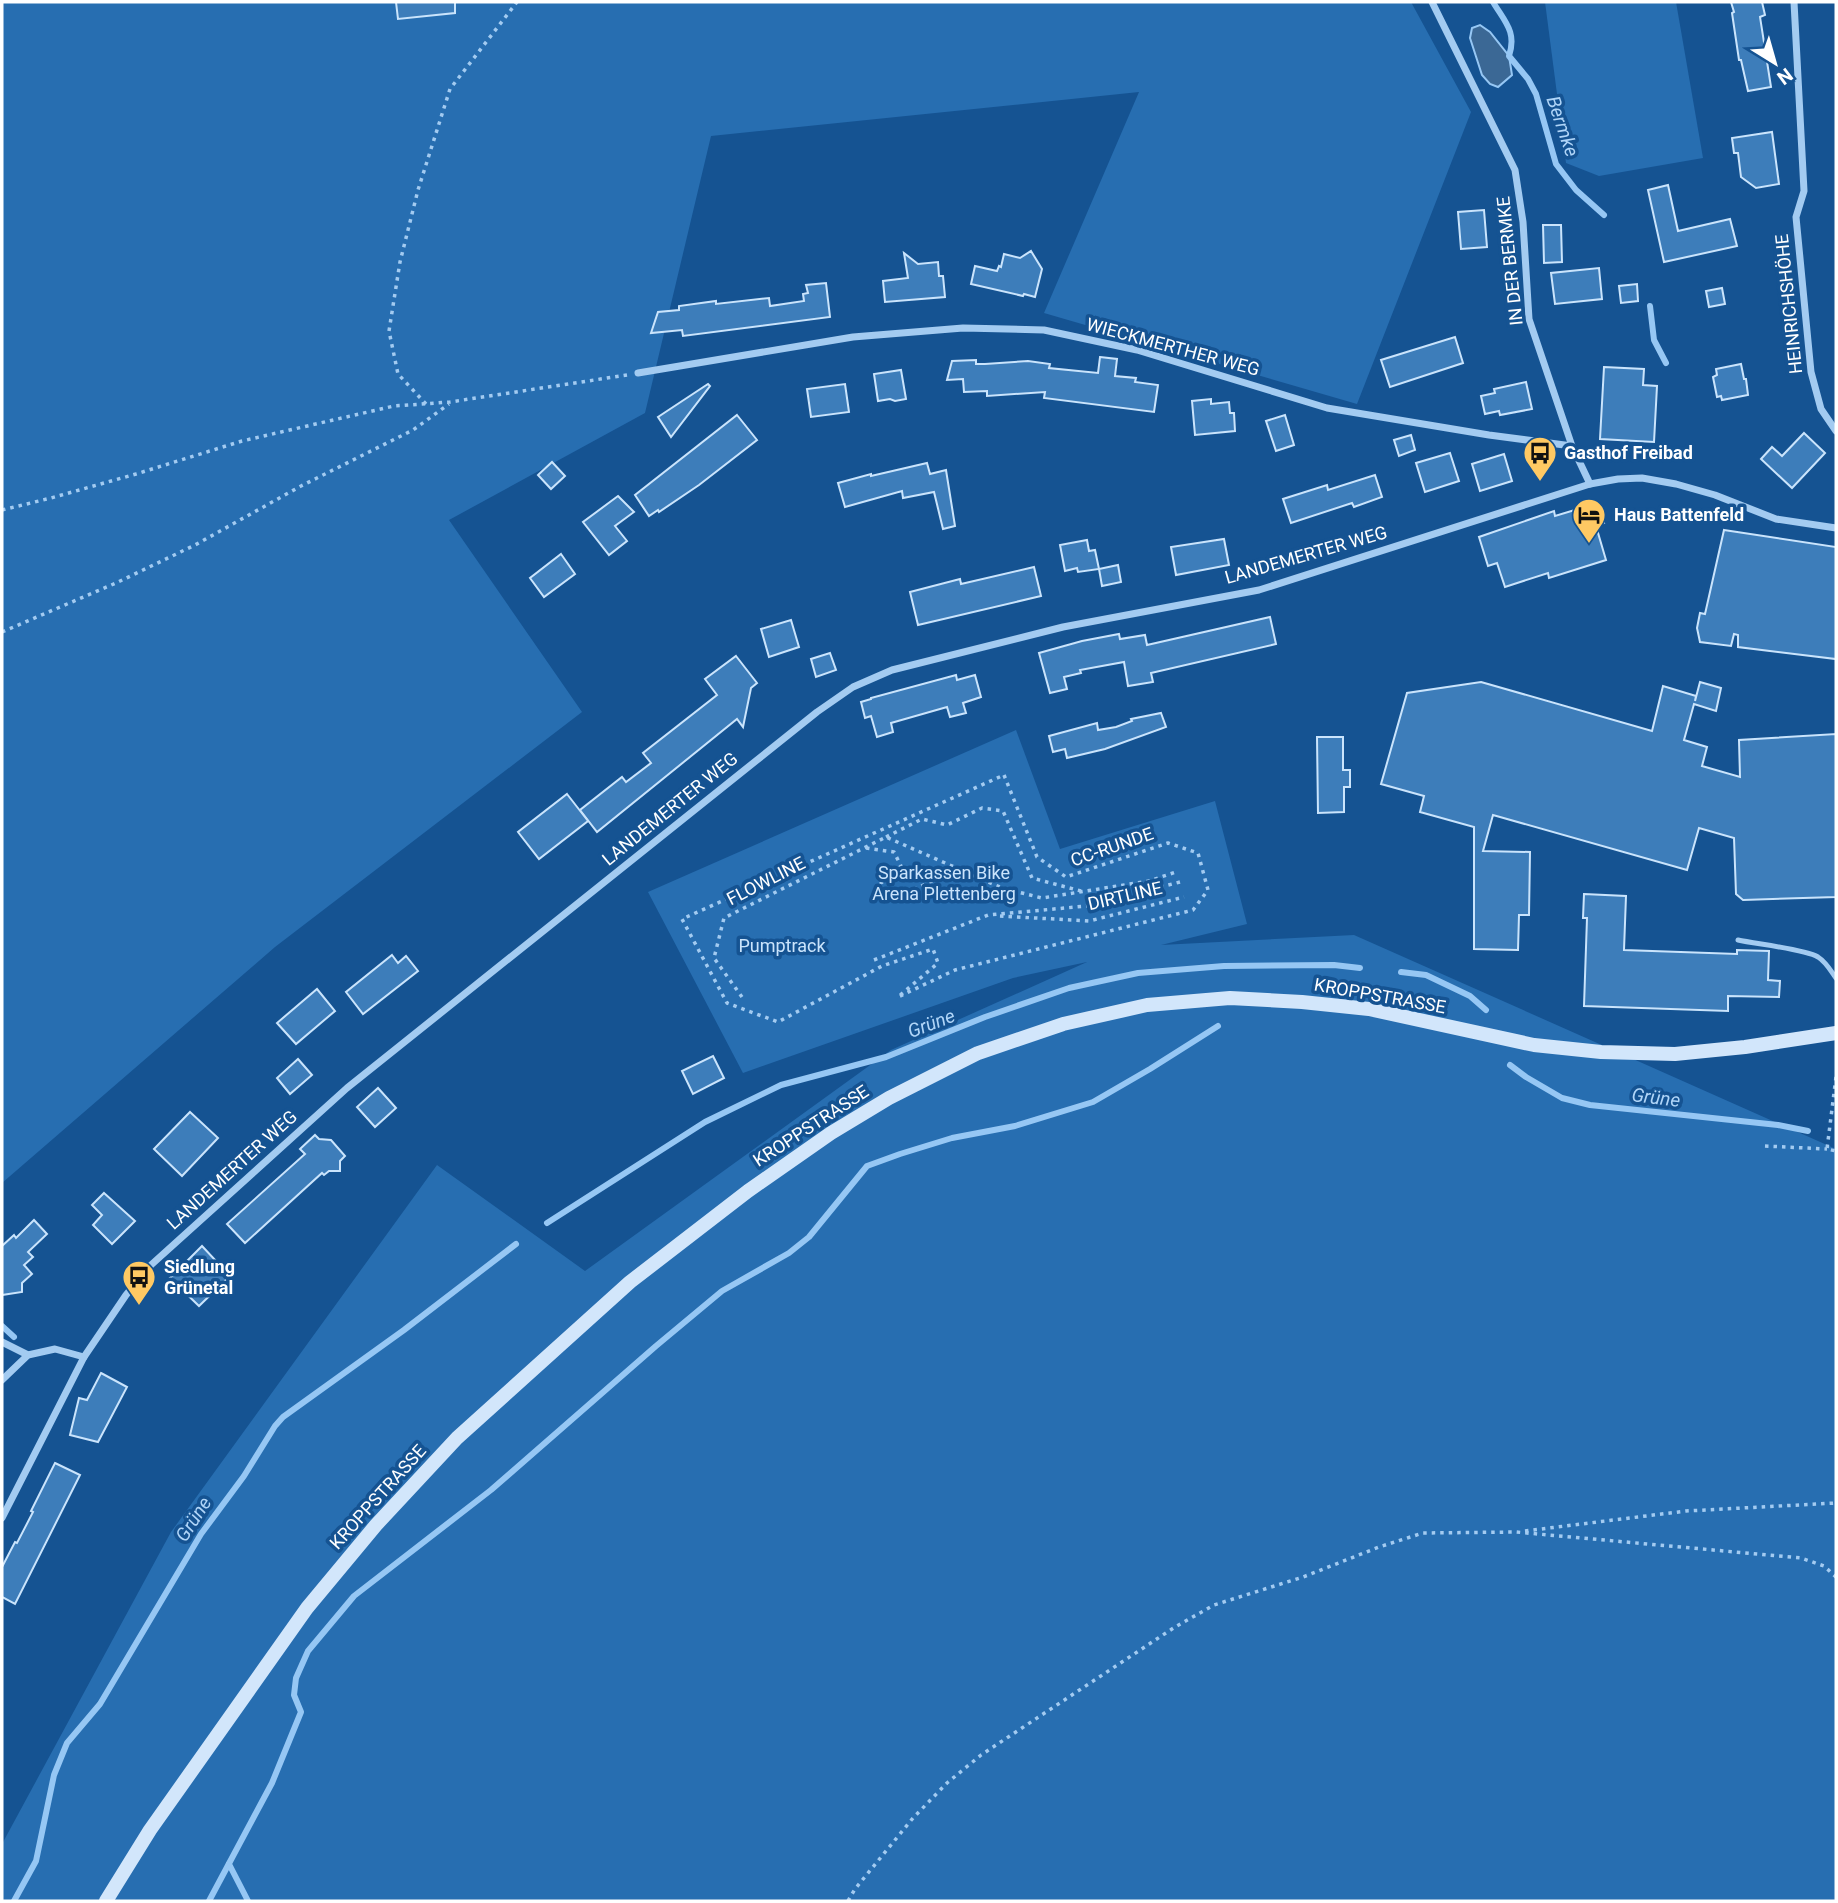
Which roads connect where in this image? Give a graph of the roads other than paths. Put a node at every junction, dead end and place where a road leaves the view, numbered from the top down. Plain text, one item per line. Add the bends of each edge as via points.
1 (1432, 2) edge
2 (1794, 2) edge
3 (638, 373) road end
4 (1836, 430) edge
5 (1572, 446) junction
6 (1590, 484) junction
7 (1836, 528) edge
8 (1738, 940) dead end
9 (1836, 978) edge
10 (1836, 1033) edge
11 (2, 1342) edge
12 (28, 1355) junction
13 (84, 1357) junction
14 (2, 1380) edge
15 (2, 1518) edge
16 (106, 1901) edge

1 - 5 street, IN DER BERMKE via 1515,170 1529,319
2 - 4 street, HEINRICHSHÖHE via 1804,191 1797,230 1811,372 1821,409
3 - 5 street, WIECKMERTHER WEG via 853,337 963,328 1044,330 1137,350 1327,408
5 - 6 street
6 - 7 street, LANDEMERTER WEG via 1642,478 1665,482 1776,519
6 - 13 street, LANDEMERTER WEG via 1259,590 1063,627 892,670 853,687 346,1088 151,1265
8 - 9 lane via 1817,956
10 - 16 street, KROPPSTRASSE via 1675,1054 1601,1052 1534,1045 1369,1009 1230,998 1147,1005 1063,1024 978,1053 842,1126 748,1191 630,1282 457,1438 307,1608 150,1830
11 - 12 street
12 - 13 street via 55,1349
12 - 14 street
13 - 15 street, LANDEMERTER WEG

